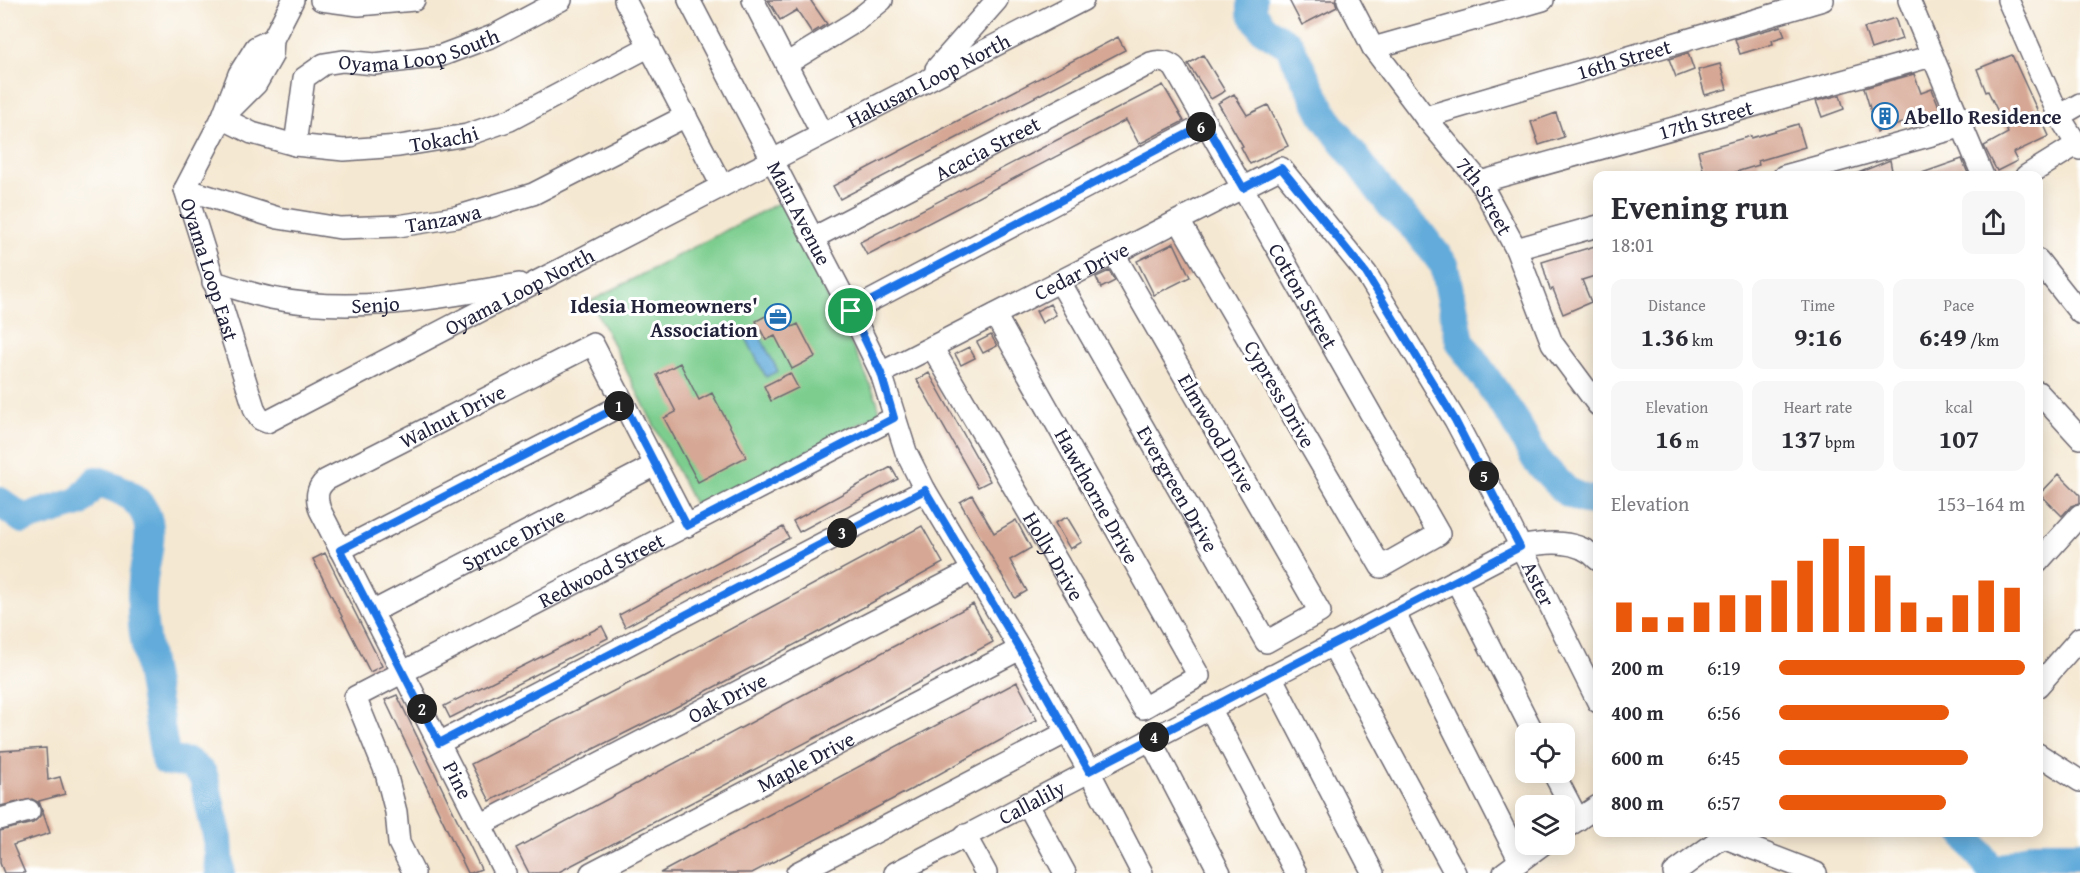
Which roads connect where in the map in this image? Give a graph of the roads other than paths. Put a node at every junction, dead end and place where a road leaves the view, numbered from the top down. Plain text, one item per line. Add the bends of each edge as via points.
1 (293, 0) edge
2 (321, 0) edge
3 (414, 0) edge
4 (561, 0) edge
5 (625, 0) edge
6 (689, 0) edge
7 (753, 0) edge
8 (882, 0) edge
9 (997, 0) edge
10 (1083, 0) edge
11 (1348, 0) edge
12 (1543, 0) edge
13 (1823, 0) edge
14 (1909, 0) edge
15 (2008, 0) edge
16 (650, 46) junction
17 (1373, 48) junction
18 (1932, 56) junction
19 (1162, 61) joint
20 (786, 64) junction
21 (926, 80) junction
22 (2080, 104) edge
23 (686, 116) junction
24 (2059, 116) junction
25 (1425, 117) junction
26 (222, 118) junction
27 (1206, 124) junction
28 (1961, 127) junction
29 (822, 134) junction
30 (295, 145) junction
31 (2078, 147) edge
32 (772, 160) junction
33 (1281, 168) joint
34 (1802, 171) edge
35 (1981, 171) edge
36 (2035, 171) edge
37 (1479, 182) junction
38 (722, 186) junction
39 (1243, 188) junction
40 (185, 189) junction
41 (1179, 220) junction
42 (1593, 227) edge
43 (813, 238) junction
44 (1516, 249) junction
45 (1114, 254) junction
46 (2043, 267) edge
47 (538, 281) junction
48 (213, 282) junction
49 (1060, 282) junction
50 (851, 311) junction
51 (2080, 313) edge
52 (995, 315) junction
53 (932, 347) junction
54 (881, 373) junction
55 (2043, 397) edge
56 (1593, 398) edge
57 (624, 404) junction
58 (894, 418) junction
59 (267, 422) joint
60 (2080, 438) edge
61 (655, 465) junction
62 (925, 490) junction
63 (317, 493) joint
64 (2080, 515) edge
65 (687, 526) junction
66 (1520, 547) junction
67 (340, 550) junction
68 (1593, 555) edge
69 (2043, 556) edge
70 (1381, 567) joint
71 (973, 570) junction
72 (1456, 580) junction
73 (372, 612) junction
74 (1320, 612) joint
75 (1394, 612) junction
76 (2080, 638) edge
77 (1332, 644) junction
78 (1020, 649) junction
79 (403, 674) junction
80 (1199, 676) joint
81 (1271, 676) junction
82 (2043, 680) edge
83 (1593, 692) edge
84 (1210, 708) junction
85 (1528, 723) edge
86 (1067, 732) junction
87 (1149, 739) junction
88 (439, 743) junction
89 (2043, 757) edge
90 (1089, 771) junction
91 (2078, 775) edge
92 (1027, 803) junction
93 (1593, 810) edge
94 (28, 811) dead end
95 (0, 819) edge
96 (1575, 822) edge
97 (480, 825) junction
98 (965, 835) junction
99 (1528, 855) edge
100 (1512, 867) edge
101 (1803, 871) edge
102 (898, 872) edge
103 (414, 873) edge
104 (505, 873) edge
105 (591, 873) edge
106 (798, 873) edge
107 (986, 873) edge
108 (1065, 873) edge
109 (1142, 873) edge
110 (1220, 873) edge
111 (1296, 873) edge
112 (1373, 873) edge
113 (1455, 873) edge
114 (1674, 873) edge

1 - 26 street, Oyama Loop East via 273,39 256,47 239,74
2 - 3 street via 359,5
4 - 30 street, Oyama Loop South via 493,36 440,56 375,64 324,64 304,78
5 - 16 street
6 - 32 street, Main Avenue
7 - 20 street
8 - 20 street via 855,22
9 - 21 street
10 - 21 street, Hakusan Loop North
11 - 17 street, 7th Street
12 - 17 street
13 - 25 street, 16th Street
14 - 18 street
15 - 24 street
16 - 23 street
16 - 30 street, Tokachi via 510,120 467,135 344,150
17 - 25 street, 7th Street
18 - 28 street
18 - 37 street, 17th Street
19 - 27 street, Cotton Street via 1173,67
19 - 43 street, Acacia Street via 1150,63
20 - 29 street
21 - 29 street, Hakusan Loop North
22 - 24 street
23 - 38 street
23 - 40 street, Tanzawa via 532,194 456,217 398,226 340,228 278,219
24 - 31 street
25 - 37 street, 7th Street
26 - 30 street, Tokachi via 252,133
26 - 40 street, Oyama Loop East
27 - 39 street, Cotton Street
27 - 50 street
28 - 34 street
28 - 35 street
29 - 32 street, Hakusan Loop North
31 - 36 street
32 - 38 street, Oyama Loop North
32 - 43 street, Main Avenue
33 - 39 street, Cedar Drive
33 - 66 street, Aster via 1366,273 1455,420
37 - 44 street, 7th Street
38 - 47 street, Oyama Loop North
39 - 41 street, Cedar Drive
39 - 70 street, Cotton Street via 1439,534
40 - 48 street, Oyama Loop East
41 - 45 street, Cedar Drive
41 - 70 street, Cypress Drive
42 - 44 street
43 - 50 street, Main Avenue
44 - 56 street, 7th Street via 1552,343
45 - 49 street, Cedar Drive
45 - 74 street, Elmwood Drive
46 - 51 street
47 - 48 street, Senjo via 406,302 342,305 272,298
47 - 59 street, Oyama Loop North
48 - 59 street, Oyama Loop East via 255,411
49 - 52 street, Cedar Drive
49 - 74 street, Evergreen Drive via 1266,642
50 - 54 street, Main Avenue
52 - 53 street, Cedar Drive
52 - 80 street, Hawthorne Drive
53 - 54 street, Cedar Drive
53 - 80 street, Holly Drive via 1143,708
54 - 58 street, Main Avenue
55 - 60 street
57 - 61 street
57 - 63 street, Walnut Drive via 593,344 326,480
57 - 67 street
58 - 62 street, Main Avenue
58 - 65 street, Redwood Street
61 - 65 street
61 - 73 street, Spruce Drive
62 - 71 street, Main Avenue
62 - 88 street
63 - 67 street, Pine via 320,510
64 - 69 street
65 - 79 street, Redwood Street
66 - 68 street, Callalily via 1545,542 1572,544
66 - 72 street, Callalily
66 - 83 street, Aster
67 - 73 street, Pine
71 - 78 street, Main Avenue
71 - 97 street, Oak Drive
72 - 75 street, Callalily
72 - 85 street
73 - 79 street, Pine
75 - 77 street, Callalily
75 - 100 street
76 - 82 street
77 - 81 street, Callalily
77 - 113 street
78 - 86 street, Main Avenue
78 - 105 street, Maple Drive
79 - 88 street, Pine
79 - 103 street, Redwood Street via 355,698 386,773 399,843
81 - 84 street, Callalily
81 - 112 street
84 - 87 street, Callalily
84 - 111 street
86 - 90 street, Main Avenue
86 - 106 street
87 - 90 street, Callalily
87 - 110 street
88 - 97 street, Pine
89 - 91 street
90 - 92 street, Callalily
90 - 109 street, Main Avenue
92 - 98 street, Callalily
92 - 108 street
93 - 96 street
94 - 95 street
97 - 104 street, Pine
98 - 102 street, Callalily
98 - 107 street
99 - 100 street
101 - 114 street via 1723,837

